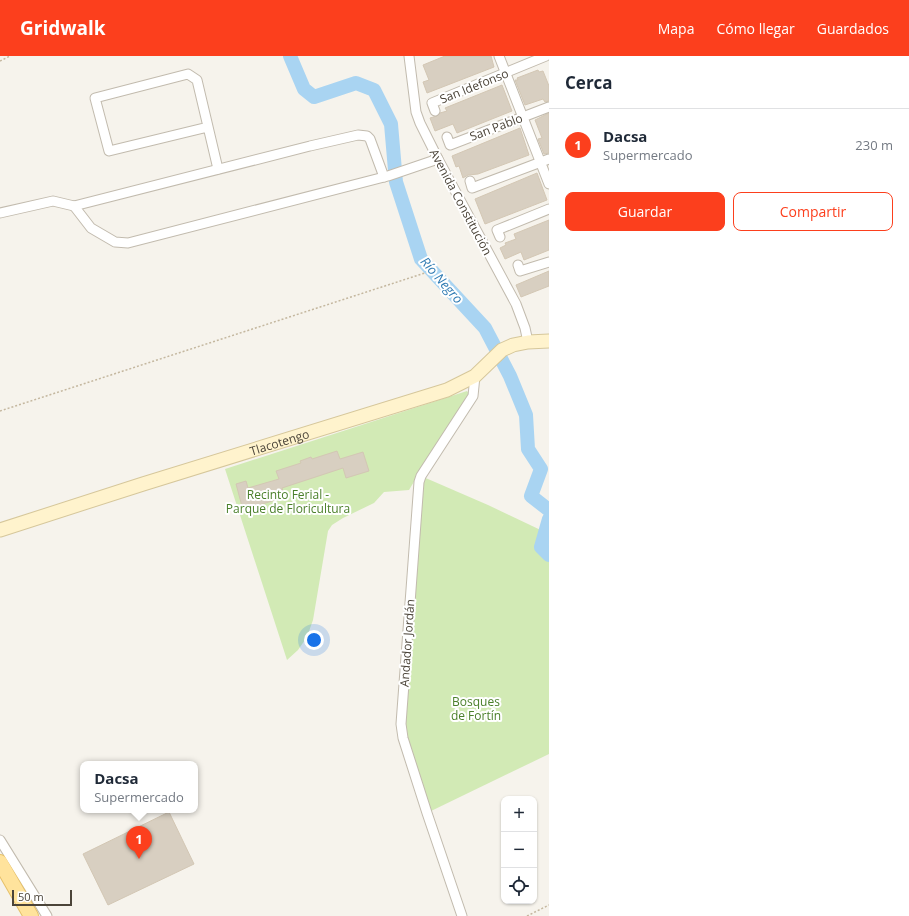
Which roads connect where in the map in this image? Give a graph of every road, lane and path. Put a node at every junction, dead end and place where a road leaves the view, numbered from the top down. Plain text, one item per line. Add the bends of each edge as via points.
1 (10, 56) edge
2 (409, 56) edge
3 (499, 56) edge
4 (546, 56) edge
5 (0, 61) edge
6 (505, 73) junction
7 (549, 107) edge
8 (435, 110) dead end
9 (523, 117) junction
10 (208, 127) junction
11 (447, 137) dead end
12 (438, 159) junction
13 (545, 160) edge
14 (218, 169) junction
15 (386, 177) junction
16 (470, 181) dead end
17 (549, 184) edge
18 (74, 206) junction
19 (549, 209) edge
20 (0, 213) edge
21 (500, 237) dead end
22 (549, 262) edge
23 (518, 265) dead end
24 (431, 271) dead end
25 (549, 341) edge
26 (528, 342) junction
27 (475, 376) junction
28 (0, 411) edge
29 (0, 530) edge
30 (0, 840) edge
31 (0, 862) edge
32 (549, 905) edge
33 (31, 916) edge
34 (47, 916) edge
35 (462, 916) edge
36 (527, 916) edge

1 - 5 path
2 - 12 street, Avenida Constitución via 416,112
3 - 6 street
4 - 6 street, San Idefonso
6 - 8 street, San Idefonso via 432,103
6 - 9 street
7 - 9 street, San Pablo
9 - 11 street, San Pablo via 450,145
9 - 13 street
10 - 10 street via 197,80 188,74 95,98 109,151
10 - 14 street
12 - 15 street
12 - 26 street, Avenida Constitución via 516,304 526,328
13 - 16 street via 472,188
13 - 17 street
14 - 15 street via 358,135 370,139
14 - 18 street
15 - 18 street via 128,243 114,242 91,228
18 - 20 street via 53,201
19 - 21 street via 497,230
22 - 23 street via 520,271
24 - 28 path
25 - 26 street, Tlacotengo
26 - 27 street, Tlacotengo via 502,350
27 - 29 street, Tlacotengo via 448,390
27 - 35 street, Andador Jordán via 473,396 419,482 401,724 403,738
30 - 34 street
31 - 33 main road
32 - 36 path

